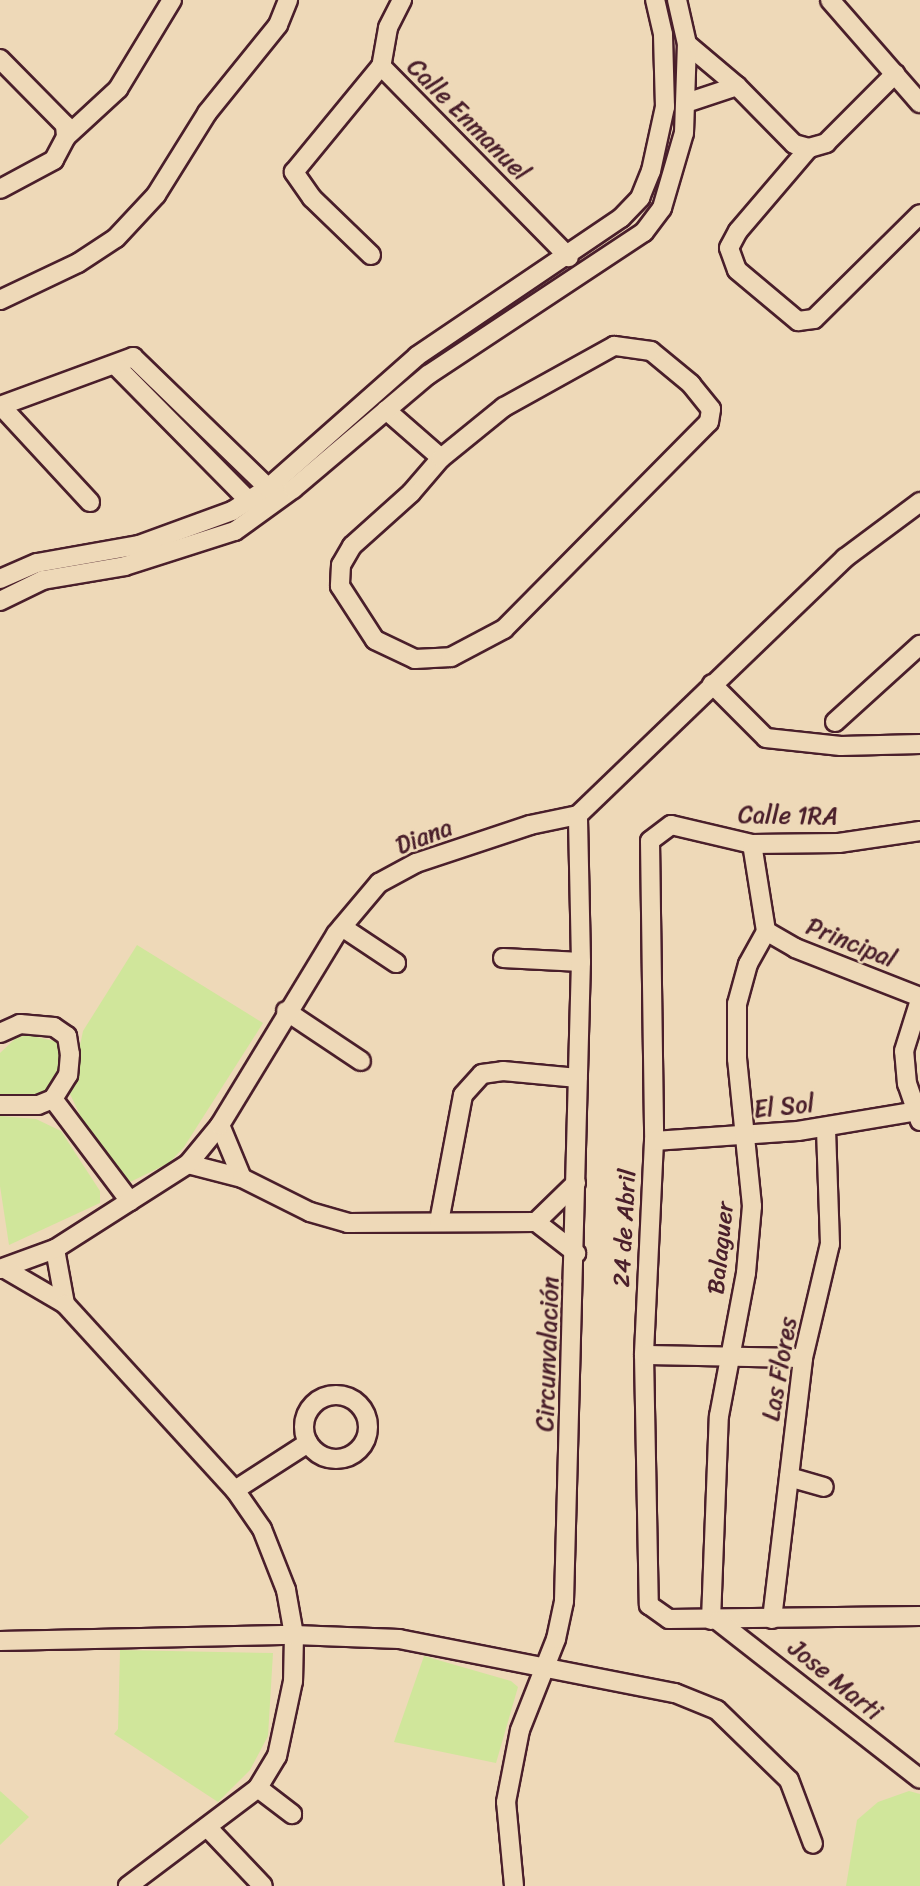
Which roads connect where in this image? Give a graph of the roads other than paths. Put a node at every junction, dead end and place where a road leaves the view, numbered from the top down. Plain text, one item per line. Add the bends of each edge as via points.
1 (172, 0) edge
2 (288, 0) edge
3 (402, 0) edge
4 (655, 0) edge
5 (677, 0) edge
6 (830, 0) edge
7 (687, 44) junction
8 (0, 59) edge
9 (381, 66) junction
10 (895, 74) junction
11 (737, 86) junction
12 (686, 103) junction
13 (920, 103) edge
14 (66, 137) junction
15 (809, 148) junction
16 (0, 189) edge
17 (920, 214) edge
18 (371, 255) dead end
19 (569, 257) junction
20 (0, 300) edge
21 (115, 365) junction
22 (1, 406) edge
23 (386, 410) junction
24 (441, 458) junction
25 (268, 488) junction
26 (248, 500) junction
27 (90, 502) dead end
28 (920, 502) edge
29 (0, 579) edge
30 (0, 601) edge
31 (920, 645) edge
32 (712, 684) junction
33 (835, 722) dead end
34 (920, 744) edge
35 (578, 815) junction
36 (920, 831) edge
37 (658, 832) joint
38 (752, 844) junction
39 (342, 927) junction
40 (765, 931) junction
41 (503, 958) dead end
42 (581, 962) junction
43 (396, 963) dead end
44 (920, 998) edge
45 (286, 1011) junction
46 (0, 1033) edge
47 (361, 1061) dead end
48 (578, 1078) junction
49 (53, 1099) junction
50 (0, 1104) edge
51 (919, 1116) edge
52 (220, 1125) junction
53 (826, 1128) junction
54 (744, 1135) junction
55 (654, 1141) junction
56 (188, 1164) junction
57 (242, 1178) junction
58 (576, 1183) junction
59 (130, 1201) junction
60 (439, 1222) junction
61 (536, 1222) junction
62 (55, 1249) junction
63 (576, 1253) junction
64 (2, 1269) edge
65 (65, 1304) junction
66 (644, 1355) junction
67 (730, 1358) junction
68 (803, 1358) junction
69 (308, 1443) dead end
70 (789, 1477) junction
71 (824, 1487) dead end
72 (235, 1490) junction
73 (920, 1616) edge
74 (772, 1619) junction
75 (715, 1621) junction
76 (295, 1635) junction
77 (0, 1641) edge
78 (543, 1668) junction
79 (920, 1779) edge
80 (257, 1788) junction
81 (292, 1814) dead end
82 (207, 1827) junction
83 (813, 1844) dead end
84 (128, 1886) edge
85 (263, 1886) edge
86 (514, 1886) edge

1 - 14 street via 118,89
2 - 20 street via 278,25 207,113 156,195 116,238 78,264
3 - 9 street, Calle Enmanuel via 388,28
4 - 19 street via 663,34 665,107 651,171 640,198 621,218
5 - 7 street
6 - 10 street
7 - 11 street
7 - 12 street
8 - 14 street via 65,125
9 - 18 street via 295,172 312,198
9 - 19 street, Calle Enmanuel
10 - 13 street
10 - 15 street via 826,143
11 - 12 street
11 - 15 street via 794,144
12 - 23 street via 674,177 662,208 644,232 428,375
14 - 16 street via 54,160
15 - 17 street via 738,230 729,248 737,270 798,321 814,319
19 - 25 street via 417,356
21 - 22 street
21 - 25 street via 133,357
21 - 26 street
22 - 27 street
23 - 24 street
23 - 30 street via 235,531 125,566 43,580
24 - 24 street via 352,546 341,565 340,586 375,640 415,659 451,657 504,629 709,422 711,409 691,384 651,351 614,346 504,407
25 - 26 street
26 - 29 street via 181,532 139,545 37,563
28 - 32 street via 845,558
31 - 33 street
32 - 34 street via 755,732 766,738 841,746
32 - 35 street
35 - 39 street, Diana via 530,825 416,863 379,883
35 - 42 street, Circunvalación
36 - 38 street, Calle 1RA via 839,842
37 - 38 street, Calle 1RA via 671,825
37 - 55 street, 24 de Abril via 650,841
38 - 40 street
39 - 43 street
39 - 45 street, Diana
40 - 44 street, Principal via 795,948
40 - 54 street, Balaguer via 748,964 737,1004
41 - 42 street
42 - 48 street, Circunvalación
44 - 51 street via 904,1051 907,1084
45 - 47 street
45 - 52 street, Diana
46 - 49 street via 12,1025 32,1023 54,1027 67,1036 68,1075
48 - 58 street, Circunvalación
48 - 60 street via 503,1071 482,1074 463,1095
49 - 50 street via 38,1105
49 - 59 street
51 - 53 street, El Sol
52 - 56 street, Diana
52 - 57 street
53 - 54 street, El Sol
53 - 68 street, Las Flores via 830,1244
54 - 55 street, El Sol
54 - 67 street, Balaguer via 752,1206
55 - 66 street, 24 de Abril
56 - 57 street
56 - 59 street, Diana
57 - 60 street via 310,1212 348,1223
58 - 61 street
58 - 63 street, Circunvalación
59 - 62 street, Diana
60 - 61 street
61 - 63 street
62 - 64 street, Diana
62 - 65 street
63 - 78 street, Circunvalación via 564,1601
64 - 65 street
65 - 72 street
66 - 67 street
66 - 75 street, 24 de Abril via 645,1581 649,1605 669,1619
67 - 68 street
67 - 75 street, Balaguer via 719,1416
68 - 70 street, Las Flores
69 - 72 street
70 - 71 street
70 - 74 street, Las Flores
72 - 76 street via 273,1552
73 - 74 street
74 - 75 street
75 - 79 street, Jose Marti
76 - 77 street
76 - 78 street via 399,1639
76 - 80 street via 288,1718 277,1756
78 - 83 street via 676,1693 717,1710 789,1780
78 - 86 street, Circunvalación via 520,1730 506,1802
80 - 81 street
80 - 82 street
82 - 84 street
82 - 85 street

